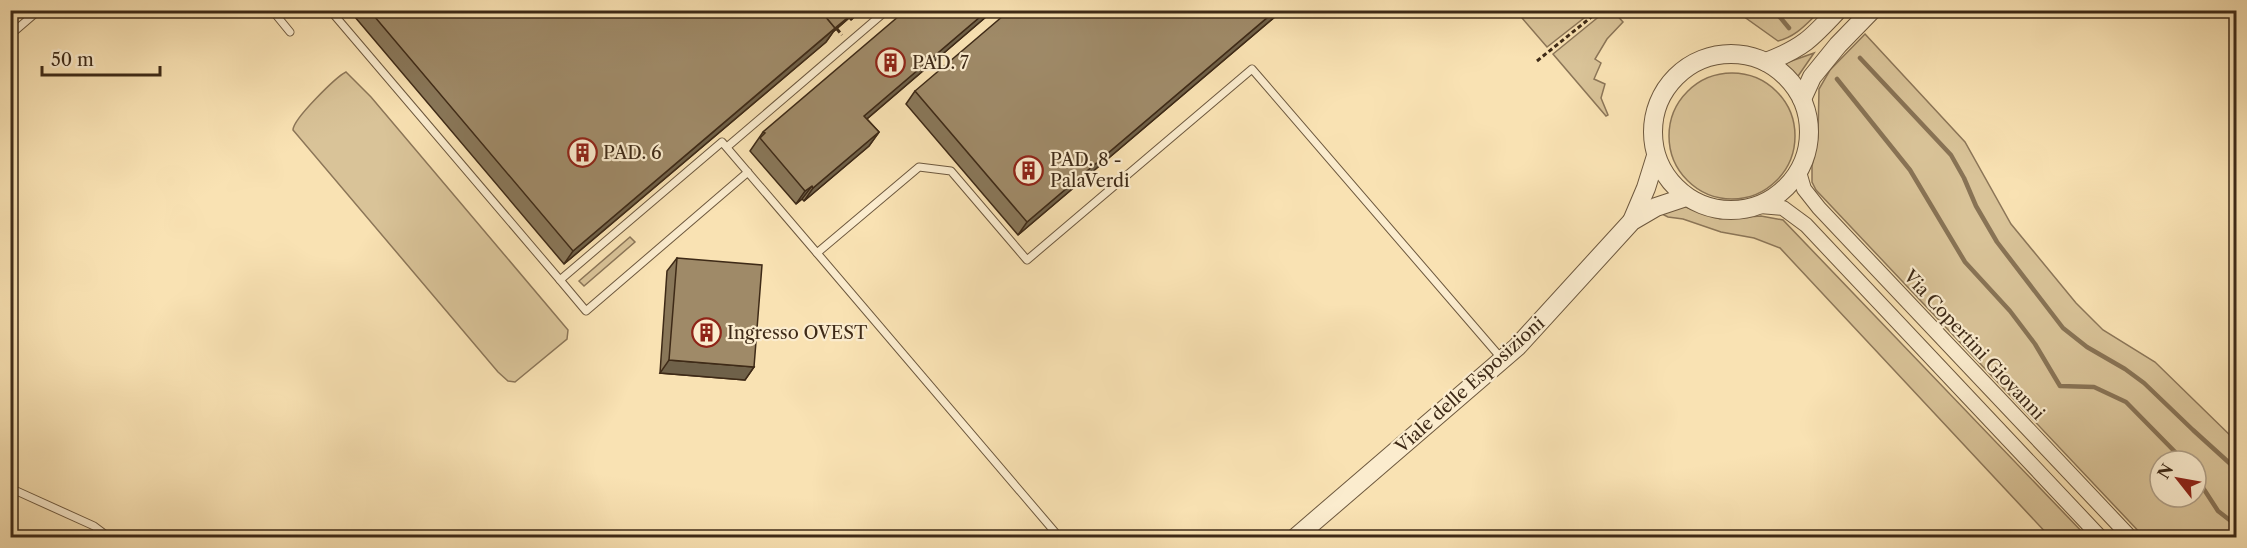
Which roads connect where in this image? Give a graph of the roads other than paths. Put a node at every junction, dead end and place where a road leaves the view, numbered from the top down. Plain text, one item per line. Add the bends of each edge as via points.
1 (39, 10) edge
2 (272, 10) edge
3 (330, 10) edge
4 (887, 10) edge
5 (1838, 10) edge
6 (1872, 10) edge
7 (290, 32) dead end
8 (10, 35) edge
9 (1766, 62) junction
10 (1802, 99) junction
11 (727, 147) junction
12 (1656, 156) junction
13 (748, 172) junction
14 (1799, 172) junction
15 (1686, 197) junction
16 (1760, 206) junction
17 (1632, 220) junction
18 (817, 253) junction
19 (560, 280) junction
20 (1503, 360) junction
21 (10, 488) edge
22 (110, 537) edge
23 (1060, 537) edge
24 (1295, 537) edge
25 (2101, 537) edge
26 (2131, 537) edge

1 - 8 lane
2 - 7 lane
3 - 19 lane
4 - 11 lane
5 - 9 street via 1810,40
6 - 10 street via 1812,77
9 - 10 street, Viale delle Esposizioni via 1784,74
9 - 12 street, Viale delle Esposizioni via 1748,56 1715,55 1677,75 1663,93 1655,113 1652,135
10 - 14 street, Viale delle Esposizioni via 1809,121 1809,144
11 - 13 lane
11 - 19 lane via 722,142
12 - 15 street, Viale delle Esposizioni via 1672,185
12 - 17 street, Viale delle Esposizioni
13 - 18 lane
13 - 19 lane via 586,311
14 - 16 street, Viale delle Esposizioni via 1782,192
14 - 26 street, Via Copertini Giovanni via 1804,189 1819,208
15 - 16 street, Viale delle Esposizioni via 1707,208 1734,211
15 - 17 street, Viale delle Esposizioni
16 - 25 street via 1783,208 1806,225
17 - 20 street, Viale delle Esposizioni via 1545,319
18 - 20 lane via 919,167 951,171 1027,260 1252,69
18 - 23 lane
20 - 24 street, Viale delle Esposizioni
21 - 22 lane

